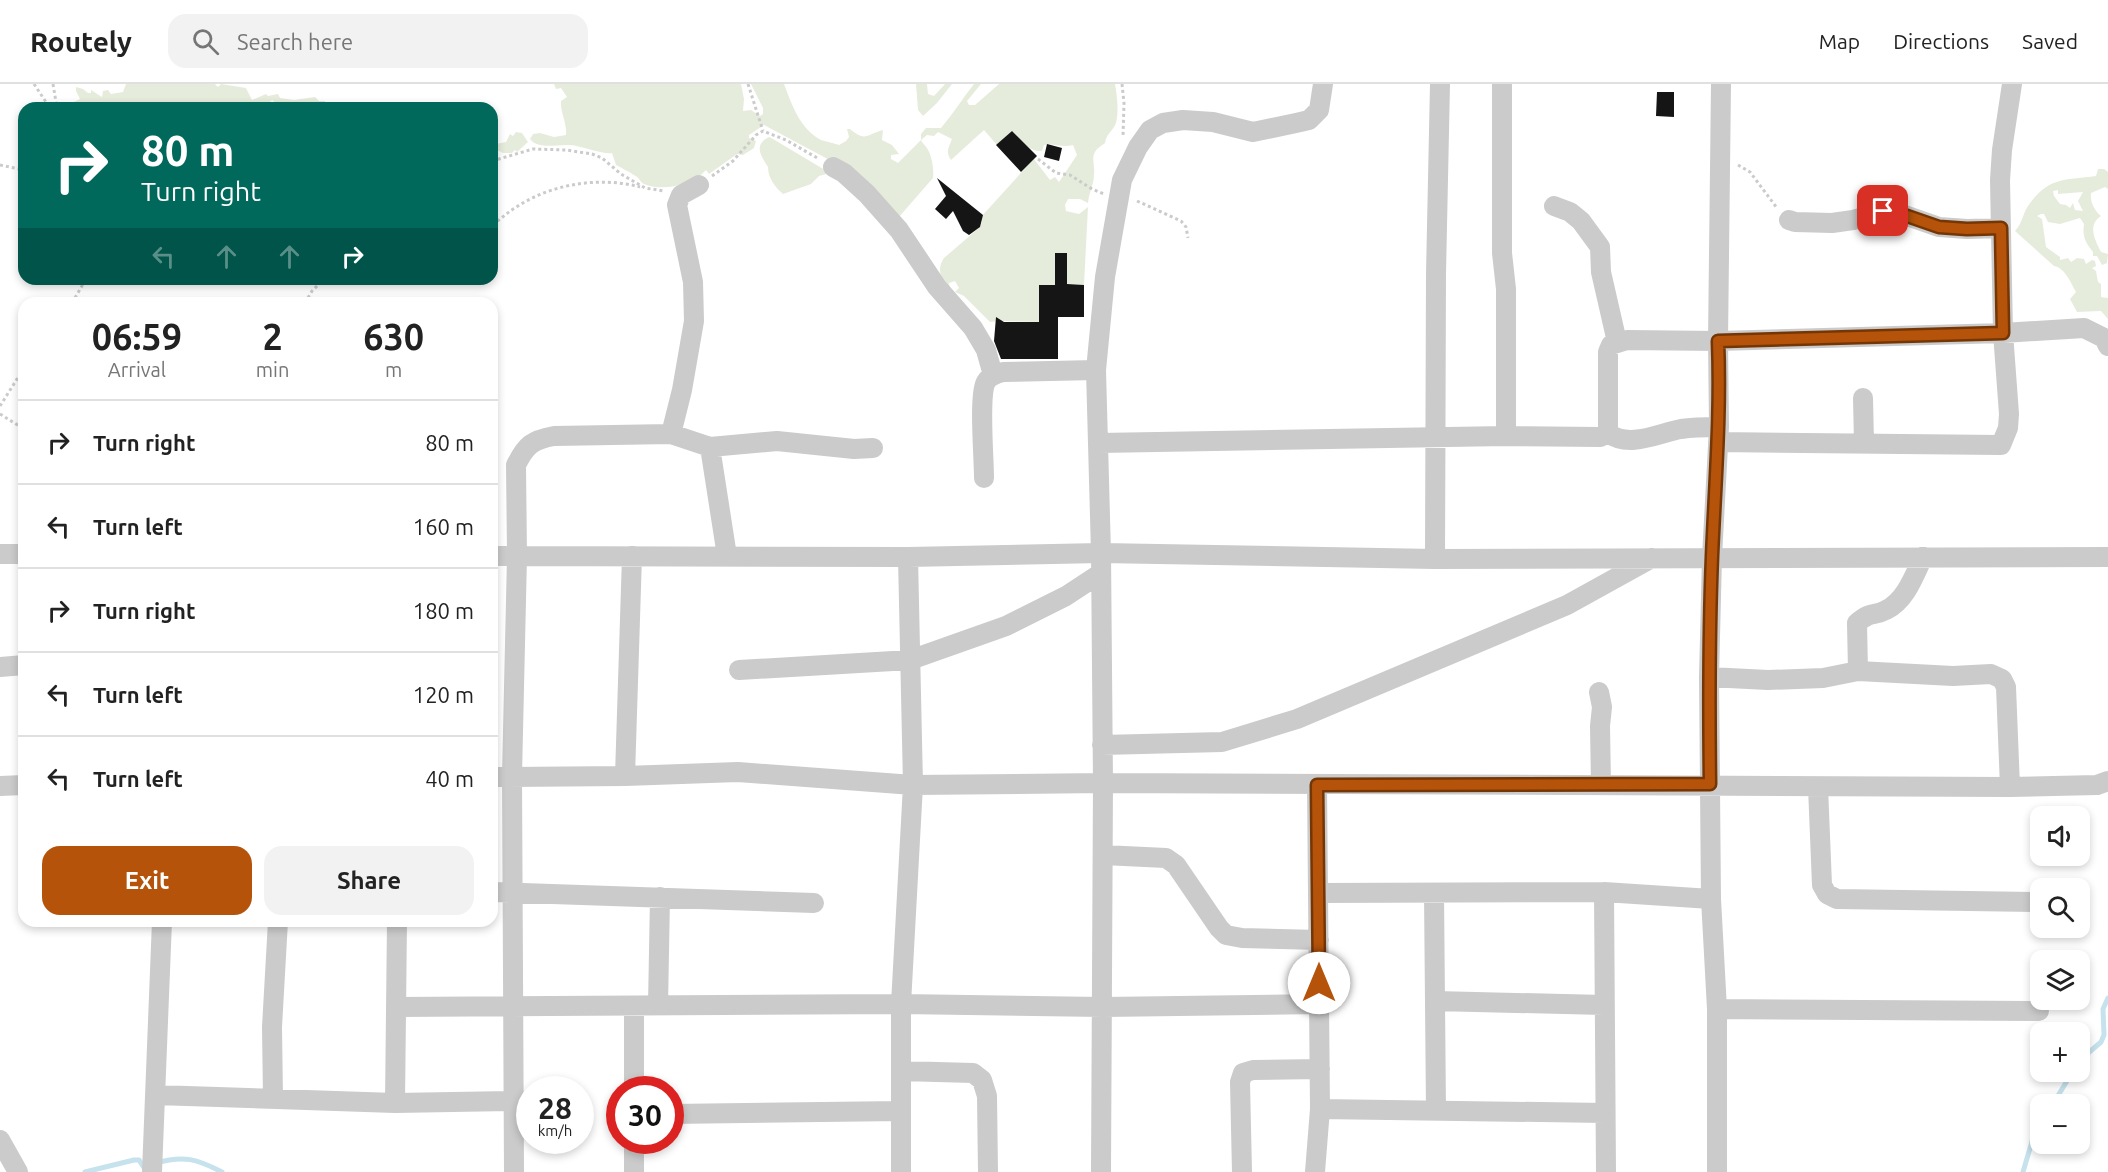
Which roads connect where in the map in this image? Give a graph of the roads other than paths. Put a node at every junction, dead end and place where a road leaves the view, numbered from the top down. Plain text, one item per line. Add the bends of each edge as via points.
1 (1323, 84) edge
2 (1440, 84) edge
3 (1502, 84) edge
4 (1721, 84) edge
5 (2012, 84) edge
6 (833, 167) road end
7 (694, 188) road end
8 (1554, 206) dead end
9 (1789, 220) road end
10 (2001, 228) junction
11 (2003, 333) junction
12 (1718, 341) junction
13 (1617, 342) junction
14 (2108, 346) edge
15 (1096, 370) junction
16 (993, 375) junction
17 (1863, 398) dead end
18 (1608, 433) junction
19 (671, 434) junction
20 (1719, 434) junction
21 (1506, 436) junction
22 (1437, 437) junction
23 (1099, 442) junction
24 (1864, 443) junction
25 (710, 447) junction
26 (873, 448) dead end
27 (984, 478) dead end
28 (1101, 553) junction
29 (0, 554) edge
30 (18, 554) edge
31 (498, 556) edge
32 (517, 556) junction
33 (632, 556) junction
34 (726, 556) junction
35 (908, 557) junction
36 (1712, 557) junction
37 (1923, 557) junction
38 (2108, 557) edge
39 (1652, 558) junction
40 (1435, 559) junction
41 (1101, 573) junction
42 (910, 660) junction
43 (18, 666) edge
44 (0, 667) edge
45 (739, 670) dead end
46 (1858, 671) junction
47 (1709, 677) junction
48 (1599, 692) dead end
49 (1102, 745) junction
50 (512, 776) junction
51 (625, 776) junction
52 (498, 777) edge
53 (2108, 781) edge
54 (1103, 783) junction
55 (1710, 784) junction
56 (18, 785) edge
57 (913, 785) junction
58 (1317, 785) junction
59 (1601, 785) junction
60 (0, 786) edge
61 (1818, 787) junction
62 (2010, 787) junction
63 (1103, 855) junction
64 (498, 892) edge
65 (513, 892) junction
66 (1604, 892) junction
67 (1319, 893) junction
68 (1434, 893) junction
69 (660, 897) junction
70 (1711, 899) junction
71 (2030, 902) edge
72 (814, 903) dead end
73 (162, 927) edge
74 (278, 927) edge
75 (397, 927) edge
76 (1319, 940) junction
77 (1435, 1001) junction
78 (901, 1004) junction
79 (1319, 1004) junction
80 (1604, 1005) junction
81 (634, 1006) junction
82 (658, 1006) junction
83 (396, 1007) junction
84 (513, 1007) junction
85 (1103, 1007) junction
86 (1718, 1009) junction
87 (2039, 1011) dead end
88 (1320, 1069) junction
89 (901, 1071) junction
90 (634, 1076) edge
91 (156, 1095) junction
92 (273, 1099) junction
93 (514, 1101) junction
94 (395, 1103) junction
95 (1320, 1109) junction
96 (901, 1111) junction
97 (1436, 1111) junction
98 (1605, 1113) junction
99 (684, 1114) edge
100 (0, 1140) edge
101 (634, 1154) edge
102 (18, 1172) edge
103 (152, 1172) edge
104 (514, 1172) edge
105 (634, 1172) edge
106 (901, 1172) edge
107 (988, 1172) edge
108 (1101, 1172) edge
109 (1242, 1172) edge
110 (1315, 1172) edge
111 (1606, 1172) edge
112 (1717, 1172) edge

1 - 15 street via 1318,110 1309,120 1253,132 1213,122 1183,120 1150,130 1121,187 1105,277
2 - 22 street
3 - 21 street
4 - 12 street
5 - 10 street via 2002,150
6 - 16 street via 867,194 899,230 937,287 973,328 986,350
7 - 19 street via 679,198 677,205 693,282 694,321
8 - 13 street via 1581,220 1600,247 1601,272
9 - 10 street via 1833,223 1890,210 1939,227
10 - 11 street
11 - 12 street
11 - 14 street via 2084,328 2103,338
11 - 24 street via 2009,414 2001,445
12 - 13 street
12 - 20 street
13 - 18 street via 1608,351
15 - 16 street
15 - 23 street
16 - 27 street via 983,396
17 - 24 street
18 - 20 street via 1623,440 1680,429
18 - 21 street via 1600,437
19 - 25 street
19 - 32 street via 554,436 535,440 516,465
20 - 24 street
20 - 36 street
21 - 22 street
22 - 23 street
22 - 40 street
23 - 28 street
25 - 26 street via 777,441
25 - 34 street
28 - 35 street
28 - 40 street
28 - 41 street
29 - 30 street
31 - 32 street
32 - 33 street
32 - 50 street
33 - 34 street
33 - 51 street
34 - 35 street
35 - 42 street
36 - 37 street
36 - 39 street
36 - 47 street
37 - 38 street
37 - 46 street via 1908,589 1897,602 1885,611 1869,613 1857,623
39 - 40 street
39 - 49 street via 1567,605 1297,719 1222,742
41 - 42 street via 1066,596 1006,626
41 - 49 street
42 - 45 street
42 - 57 street
43 - 44 street
46 - 47 street via 1823,678
46 - 62 street via 1991,674 2002,679 2006,687
47 - 55 street
48 - 59 street
49 - 54 street
50 - 51 street
50 - 52 street
50 - 65 street
51 - 57 street via 738,772
53 - 62 street via 2097,785
54 - 57 street
54 - 58 street
54 - 63 street
55 - 59 street
55 - 61 street
55 - 70 street
56 - 60 street
57 - 78 street
58 - 59 street
58 - 67 street
61 - 62 street
61 - 71 street via 1822,885 1827,894 1837,899
63 - 76 street via 1166,858 1176,865 1226,935
63 - 85 street
64 - 65 street
65 - 69 street
65 - 84 street
66 - 68 street
66 - 70 street
66 - 80 street
67 - 68 street
67 - 76 street
68 - 77 street
69 - 72 street
69 - 82 street
70 - 86 street
73 - 91 street
74 - 92 street
75 - 83 street
76 - 79 street
77 - 80 street
77 - 97 street
78 - 82 street
78 - 85 street
78 - 89 street
79 - 85 street
79 - 88 street
80 - 98 street
81 - 82 street
81 - 84 street
81 - 90 street
83 - 84 street
83 - 94 street
84 - 93 street
85 - 108 street
86 - 87 street
86 - 112 street
88 - 95 street
88 - 109 street via 1243,1073
89 - 96 street
89 - 107 street via 973,1073 982,1080 987,1096
91 - 92 street
91 - 103 street
92 - 94 street
93 - 94 street
93 - 104 street
95 - 97 street
95 - 110 street
96 - 99 street
96 - 106 street
97 - 98 street
98 - 111 street
100 - 102 street
101 - 105 street

